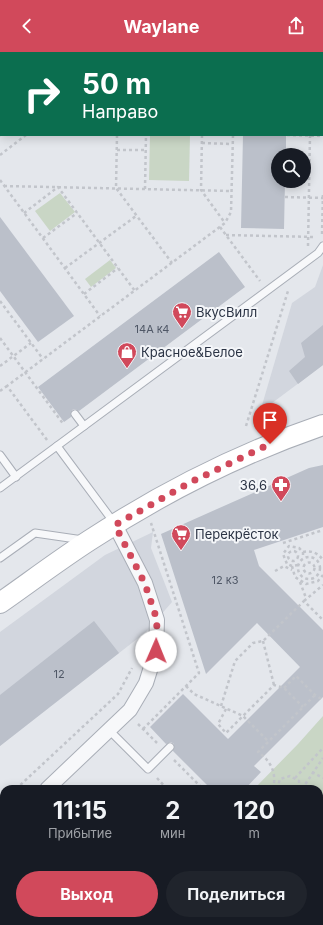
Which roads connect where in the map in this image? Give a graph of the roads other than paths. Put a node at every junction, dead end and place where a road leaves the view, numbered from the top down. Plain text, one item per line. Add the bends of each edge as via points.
1 (323, 246) edge
2 (75, 414) dead end
3 (323, 425) edge
4 (84, 426) junction
5 (55, 448) junction
6 (0, 455) edge
7 (16, 476) junction
8 (0, 488) edge
9 (119, 531) junction
10 (89, 541) junction
11 (0, 558) edge
12 (0, 603) edge
13 (109, 730) junction
14 (170, 747) dead end
15 (51, 785) edge

1 - 4 lane via 318,253
2 - 4 lane
3 - 9 street via 281,439 191,482
4 - 5 lane
5 - 7 lane
5 - 9 lane
6 - 7 lane
7 - 8 lane
9 - 10 street
9 - 13 street via 145,584 157,620 156,651 152,669 139,696 130,710
10 - 11 lane via 34,533
10 - 12 street
13 - 14 lane via 148,769
13 - 15 street

